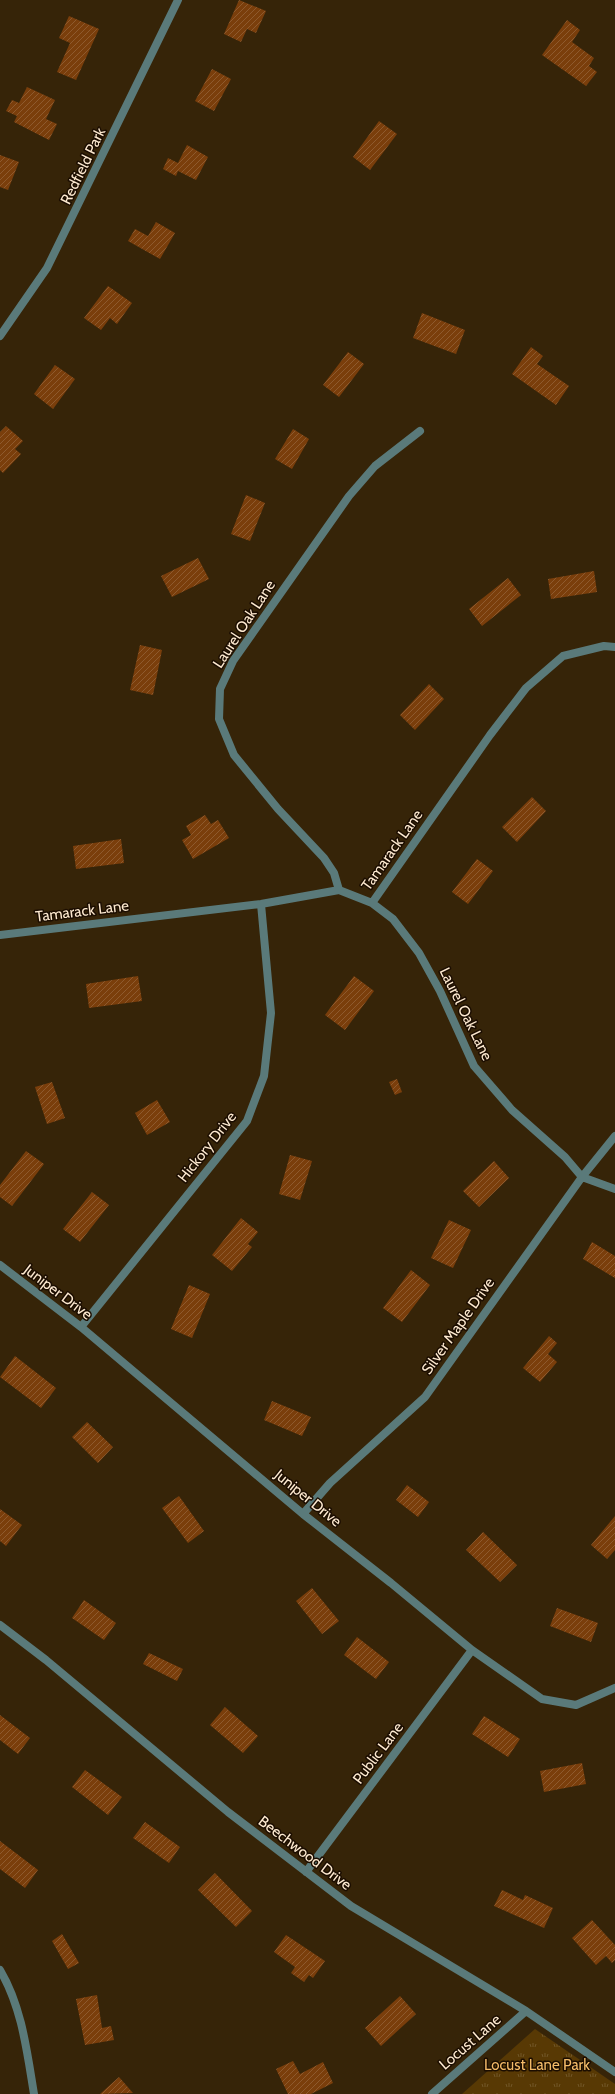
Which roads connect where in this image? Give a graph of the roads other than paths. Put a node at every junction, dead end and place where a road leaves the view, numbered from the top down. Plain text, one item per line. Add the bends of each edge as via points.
1 (178, 0) edge
2 (0, 336) edge
3 (420, 431) dead end
4 (615, 647) edge
5 (339, 890) junction
6 (372, 903) junction
7 (260, 904) junction
8 (0, 935) edge
9 (615, 1136) edge
10 (582, 1177) junction
11 (615, 1188) edge
12 (0, 1265) edge
13 (81, 1327) junction
14 (303, 1514) junction
15 (0, 1625) edge
16 (472, 1650) junction
17 (615, 1688) edge
18 (306, 1872) junction
19 (0, 1970) edge
20 (526, 2011) junction
21 (615, 2072) edge
22 (34, 2094) edge
23 (432, 2094) edge

1 - 2 street, Redfield Park via 47,268
3 - 5 street, Laurel Oak Lane via 375,466 349,496 233,661 220,689 218,719 234,755 278,809 324,858 334,874
4 - 6 street, Tamarack Lane via 604,646 562,656 526,688
5 - 6 street, Tamarack Lane
5 - 7 street, Tamarack Lane
6 - 10 street, Laurel Oak Lane via 393,919 419,953 440,991 474,1066 512,1110 565,1157
7 - 8 street, Tamarack Lane
7 - 13 street, Hickory Drive via 271,1013 264,1076 247,1121
9 - 10 street, Silver Maple Drive
10 - 11 street
10 - 14 street, Silver Maple Drive via 425,1397 330,1483
12 - 13 street, Juniper Drive
13 - 14 street, Juniper Drive
14 - 16 street, Juniper Drive via 391,1582
15 - 18 street, Beechwood Drive via 46,1660 228,1812
16 - 17 street, Juniper Drive via 542,1699 576,1706
16 - 18 street, Public Lane
18 - 20 street, Beechwood Drive via 350,1906
19 - 22 street via 10,1987 24,2037
20 - 21 street, Beechwood Drive
20 - 23 street, Locust Lane

